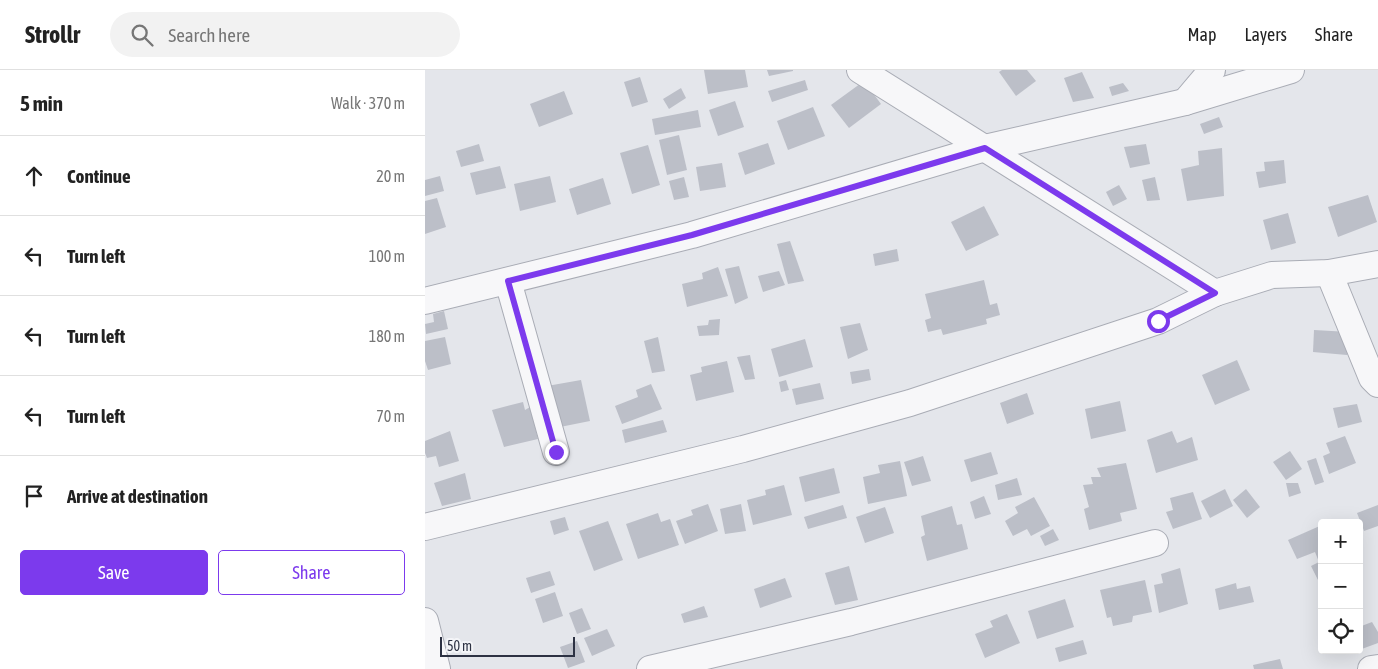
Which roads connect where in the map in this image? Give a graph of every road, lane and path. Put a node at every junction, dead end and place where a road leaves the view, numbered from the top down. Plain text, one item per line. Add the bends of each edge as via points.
1 (860, 70) edge
2 (1212, 70) edge
3 (1291, 70) edge
4 (1185, 102) junction
5 (985, 148) junction
6 (1378, 264) edge
7 (1329, 273) junction
8 (508, 281) junction
9 (1215, 293) junction
10 (425, 301) edge
11 (1378, 384) edge
12 (556, 452) dead end
13 (425, 527) edge
14 (1155, 543) dead end
15 (425, 621) edge
16 (1378, 668) edge
17 (437, 669) edge
18 (650, 669) edge
19 (1371, 669) edge

1 - 5 street
2 - 4 street
3 - 4 street
4 - 5 street
5 - 8 street via 692,235
5 - 9 street
6 - 7 street
7 - 9 street via 1272,276
7 - 11 street via 1372,378
8 - 10 street
8 - 12 street
9 - 13 street via 1158,321 910,403 743,449
14 - 18 street via 851,622
15 - 17 street
16 - 19 street

